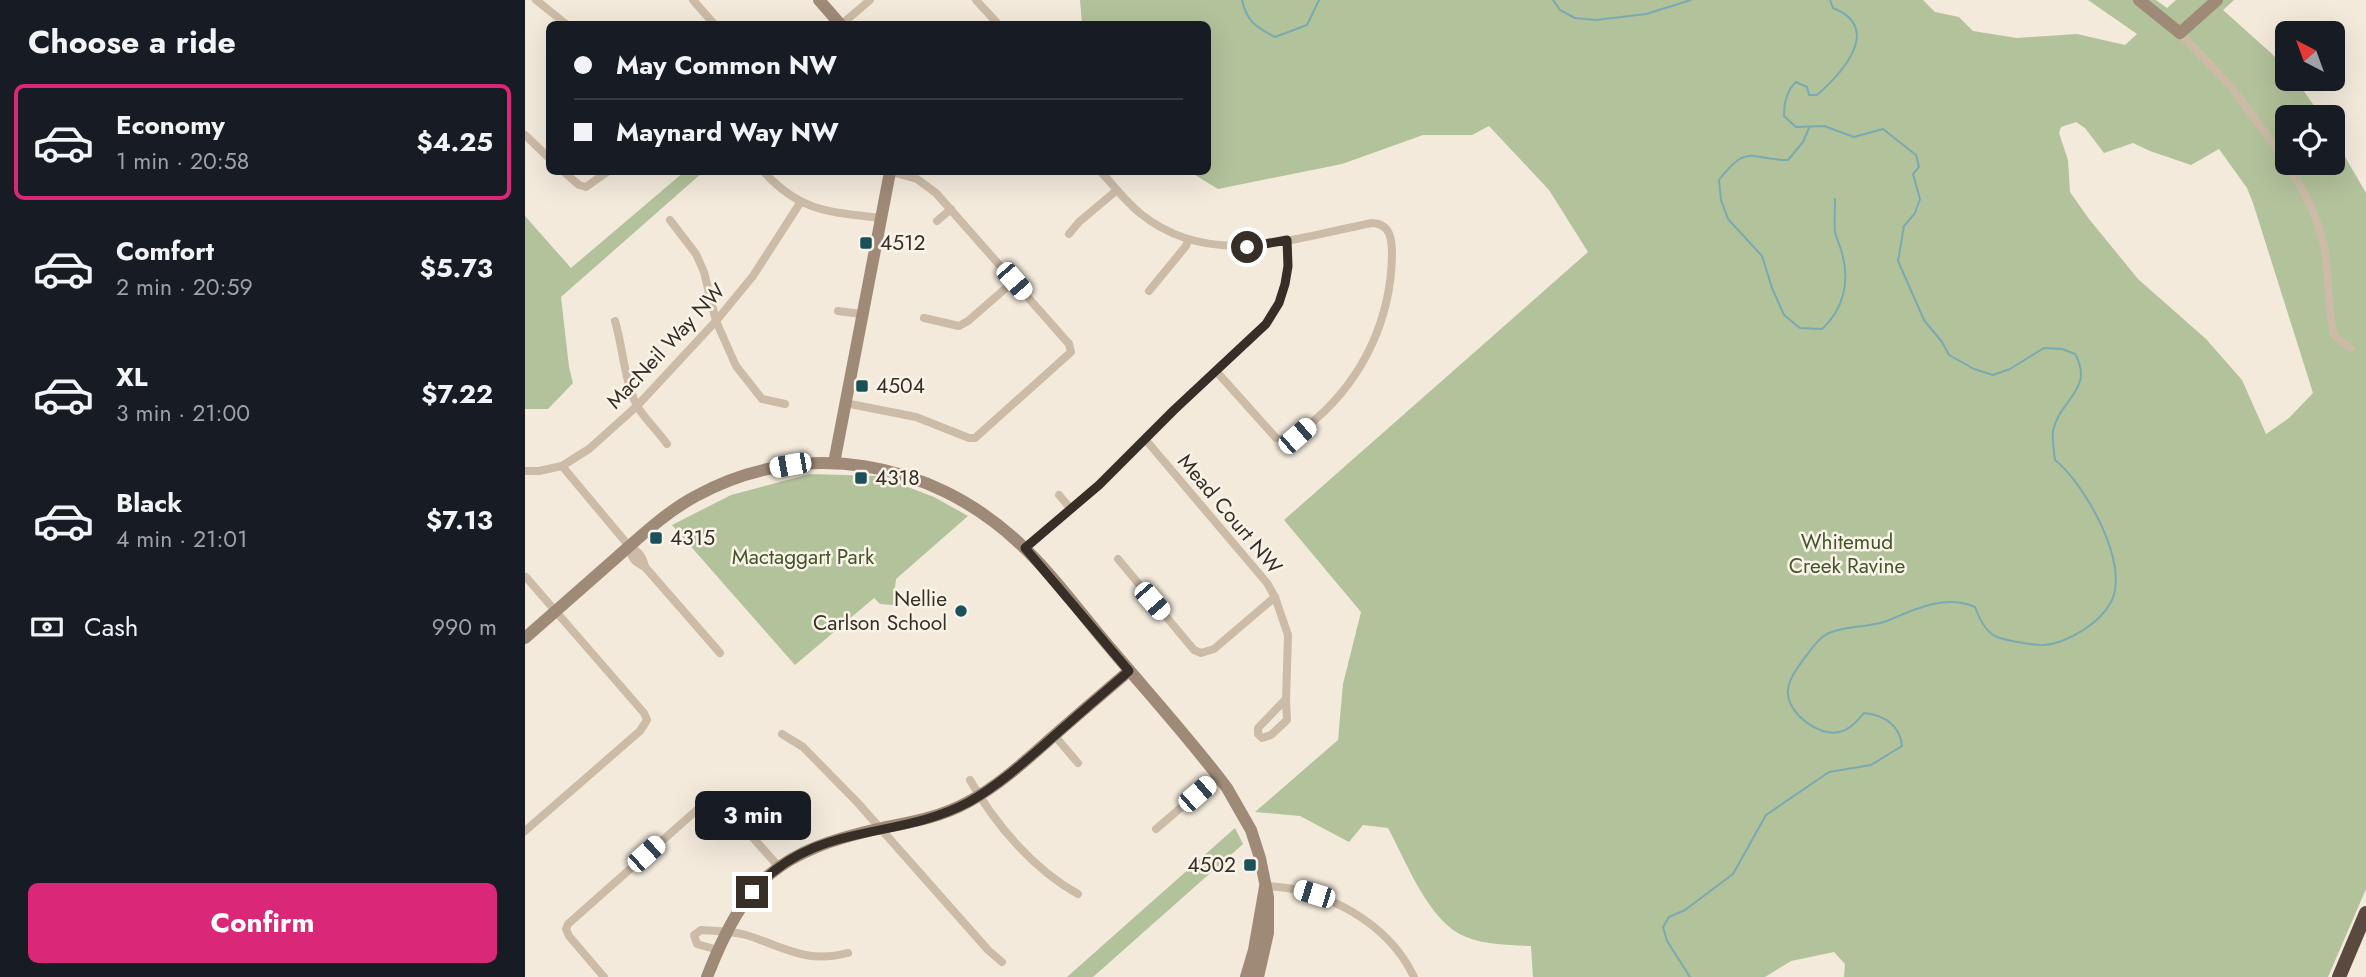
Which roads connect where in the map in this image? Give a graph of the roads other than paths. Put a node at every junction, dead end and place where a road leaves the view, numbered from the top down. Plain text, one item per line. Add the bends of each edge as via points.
1 (537, 0) edge
2 (692, 0) edge
3 (818, 0) edge
4 (870, 0) edge
5 (976, 0) edge
6 (2139, 0) edge
7 (2217, 0) edge
8 (562, 21) edge
9 (711, 21) edge
10 (838, 21) edge
11 (845, 21) edge
12 (995, 21) edge
13 (2181, 33) junction
14 (525, 135) edge
15 (2275, 147) edge
16 (546, 155) edge
17 (567, 175) edge
18 (603, 175) edge
19 (767, 175) edge
20 (890, 175) edge
21 (909, 175) edge
22 (1104, 175) edge
23 (2294, 175) edge
24 (1117, 190) junction
25 (800, 203) junction
26 (951, 209) junction
27 (881, 218) junction
28 (670, 220) dead end
29 (937, 221) dead end
30 (1069, 234) dead end
31 (1188, 240) junction
32 (1287, 240) junction
33 (1014, 281) junction
34 (1149, 291) dead end
35 (838, 311) dead end
36 (862, 314) junction
37 (924, 318) dead end
38 (615, 321) dead end
39 (716, 321) junction
40 (2351, 349) dead end
41 (1216, 370) junction
42 (845, 403) junction
43 (785, 404) dead end
44 (637, 406) junction
45 (1145, 439) junction
46 (667, 444) dead end
47 (834, 463) junction
48 (562, 466) junction
49 (525, 471) edge
50 (1059, 495) dead end
51 (1071, 509) junction
52 (629, 546) junction
53 (1025, 548) junction
54 (1118, 559) dead end
55 (526, 577) edge
56 (1275, 597) junction
57 (555, 612) junction
58 (525, 638) edge
59 (720, 653) dead end
60 (1129, 671) junction
61 (1286, 699) junction
62 (782, 734) dead end
63 (1054, 736) junction
64 (1078, 763) dead end
65 (1218, 776) junction
66 (970, 780) dead end
67 (979, 796) junction
68 (880, 828) junction
69 (1156, 830) dead end
70 (525, 831) edge
71 (779, 867) junction
72 (1265, 886) junction
73 (1078, 894) dead end
74 (2366, 913) edge
75 (726, 932) junction
76 (718, 950) junction
77 (848, 953) dead end
78 (1002, 962) dead end
79 (604, 977) edge
80 (707, 977) edge
81 (1247, 977) edge
82 (1258, 977) edge
83 (1414, 977) edge
84 (2339, 977) edge

1 - 8 street
2 - 9 street
3 - 10 street
4 - 11 street
5 - 12 street
6 - 13 street
7 - 13 street
13 - 15 street via 2233,89
14 - 16 street
17 - 18 street via 586,187
19 - 25 street
20 - 27 street
21 - 26 street
22 - 24 street
23 - 40 street via 2319,228 2334,335
24 - 30 street
24 - 31 street via 1145,217
25 - 27 street
25 - 39 street, MacNeil Way NW via 754,276
26 - 29 street
26 - 33 street
27 - 36 street
28 - 39 street via 704,272
31 - 32 street via 1237,247
31 - 34 street
32 - 41 street via 1287,274 1276,309 1259,333
32 - 41 street via 1376,223 1388,231 1392,250 1389,293 1365,358 1332,404 1286,441 1274,436
33 - 37 street via 958,326
33 - 42 street via 1071,352 975,438 916,417
35 - 36 street
36 - 42 street
38 - 44 street
39 - 43 street via 736,366 752,388 762,399
39 - 44 street, MacNeil Way NW
41 - 45 street
42 - 47 street
44 - 46 street
44 - 48 street, MacNeil Way NW via 589,449
45 - 51 street
45 - 56 street, Mead Court NW
47 - 52 street via 790,465 724,483 682,504
47 - 53 street via 892,471 934,485 981,512
48 - 49 street, MacNeil Way NW
48 - 52 street
50 - 51 street
51 - 53 street
52 - 57 street
52 - 59 street via 635,562 645,567
53 - 60 street
54 - 56 street via 1201,653 1214,649
55 - 57 street
56 - 61 street, Mead Court NW via 1287,635
57 - 58 street
57 - 70 street via 644,713 647,723
60 - 63 street
60 - 65 street
61 - 61 street, Mead Court NW via 1258,728 1262,738 1287,720
62 - 68 street via 803,747
63 - 64 street
63 - 67 street
65 - 69 street
65 - 72 street via 1251,831
66 - 67 street
67 - 68 street via 935,816
67 - 73 street via 1042,871
68 - 71 street via 822,843
68 - 78 street
71 - 75 street via 745,900
71 - 79 street via 723,804 707,801 568,924 569,936
72 - 81 street
72 - 82 street via 1269,919
72 - 83 street via 1300,890 1351,912 1382,935
74 - 84 highway
75 - 76 street
75 - 76 street via 701,930 694,935 697,944
75 - 77 street via 805,956
76 - 80 street

